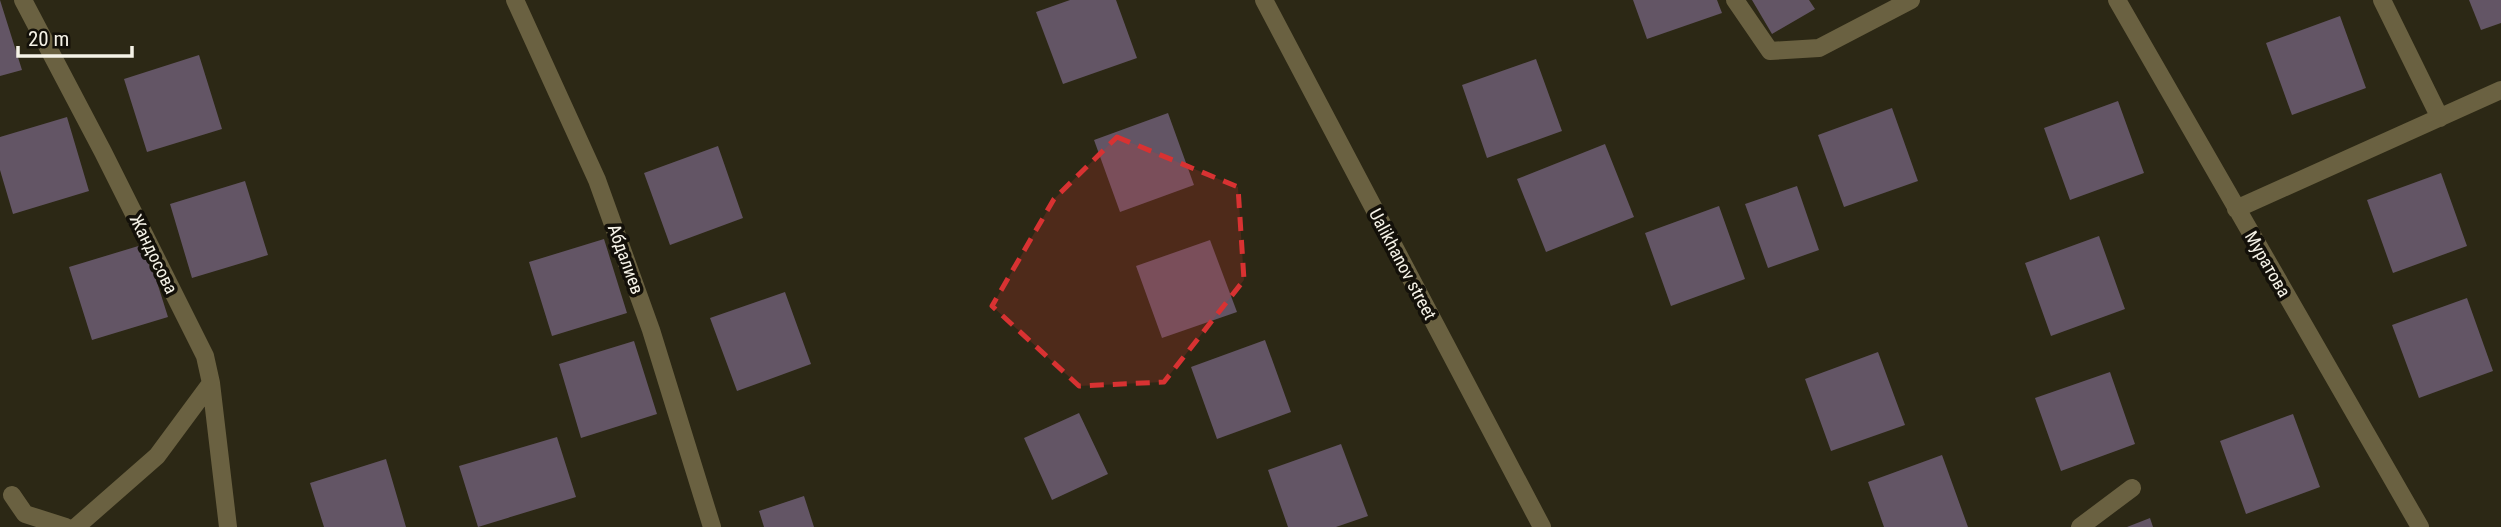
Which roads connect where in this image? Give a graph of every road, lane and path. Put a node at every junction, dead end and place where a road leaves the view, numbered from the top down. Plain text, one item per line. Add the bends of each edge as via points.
1 (23, 0) edge
2 (515, 0) edge
3 (1264, 0) edge
4 (1735, 0) edge
5 (1911, 0) edge
6 (2117, 0) edge
7 (2382, 0) edge
8 (2501, 90) edge
9 (2440, 118) junction
10 (2236, 209) junction
11 (211, 383) junction
12 (2132, 488) dead end
13 (12, 495) dead end
14 (66, 527) edge
15 (76, 527) edge
16 (228, 527) edge
17 (712, 527) edge
18 (1542, 527) edge
19 (2080, 527) edge
20 (2420, 527) edge

1 - 11 street, Жандосова via 205,356
2 - 17 street, Абдалиев via 597,180 651,330
3 - 18 street, Ualikhanov street
4 - 5 street via 1770,51 1819,48
6 - 10 street, Муратова
7 - 9 street
8 - 9 street
9 - 10 street
10 - 20 street, Муратова
11 - 15 street via 157,456
11 - 16 street, Жандосова
12 - 19 street
13 - 14 street via 25,514

